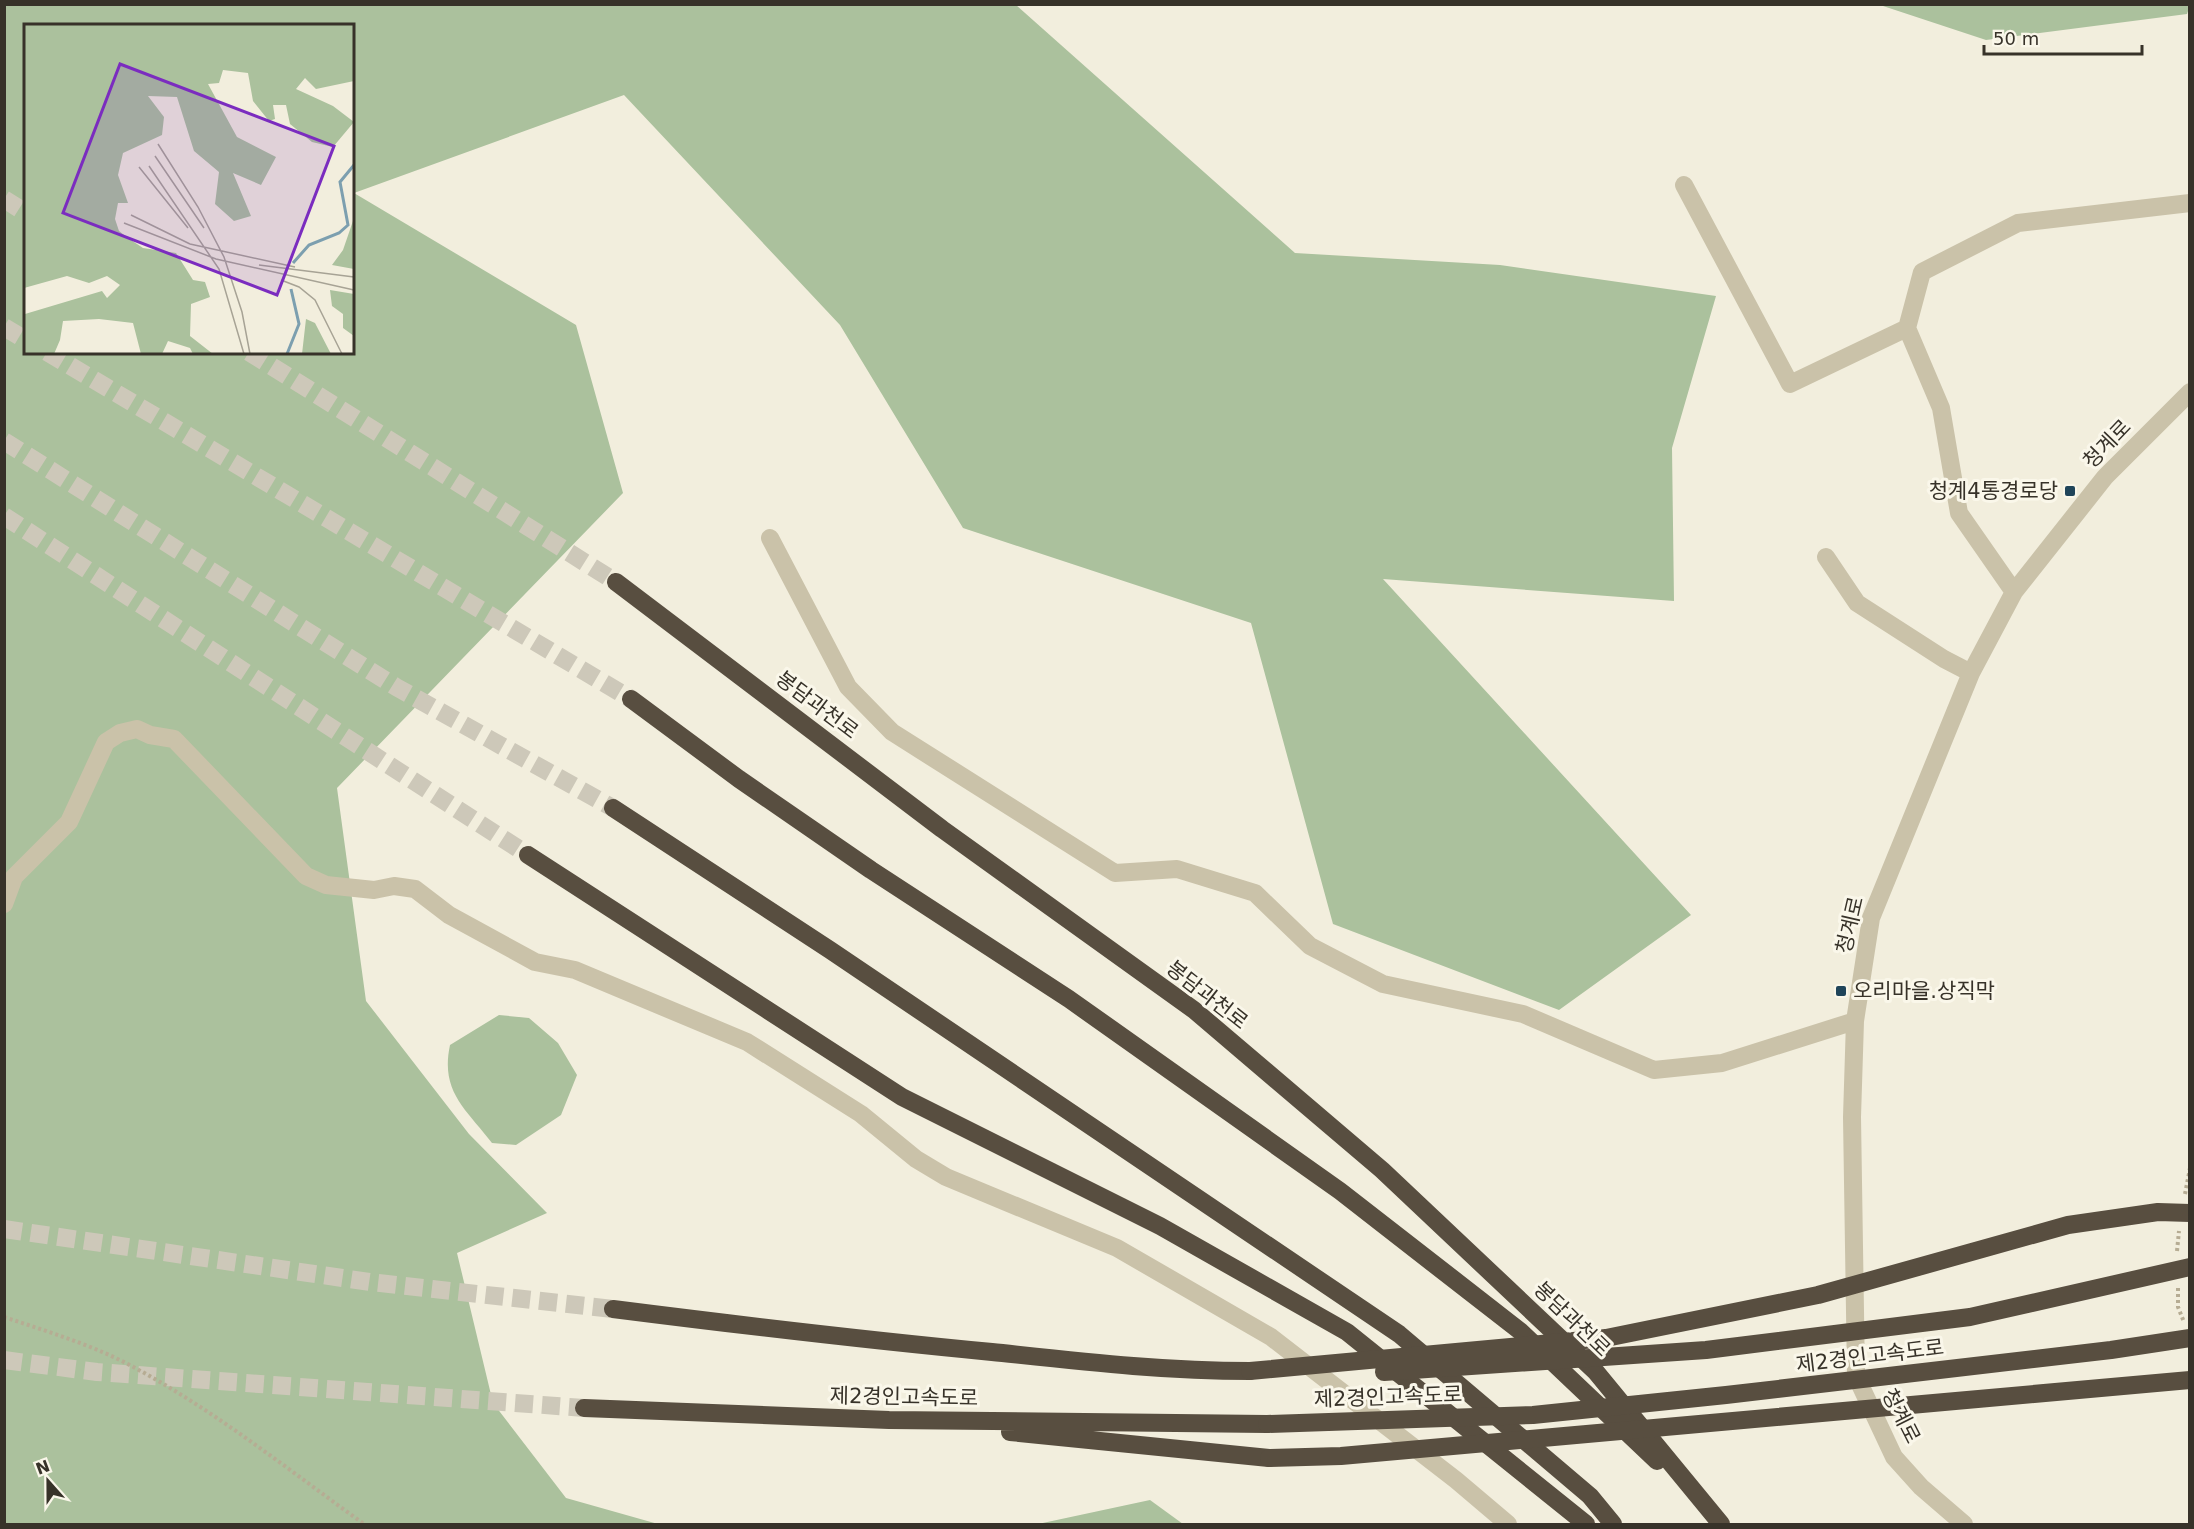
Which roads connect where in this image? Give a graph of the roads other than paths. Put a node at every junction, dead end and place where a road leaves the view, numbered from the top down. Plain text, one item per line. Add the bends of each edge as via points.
1 (1684, 185) dead end
2 (2190, 203) edge
3 (1906, 328) junction
4 (2190, 392) edge
5 (771, 538) dead end
6 (1826, 557) dead end
7 (616, 582) tunnel mouth
8 (2014, 592) junction
9 (1971, 673) junction
10 (631, 699) tunnel mouth
11 (613, 808) tunnel mouth
12 (528, 855) tunnel mouth
13 (4, 904) edge
14 (1855, 1021) junction
15 (2190, 1213) edge
16 (2190, 1267) edge
17 (613, 1309) tunnel mouth
18 (2190, 1338) edge
19 (1250, 1371) junction
20 (2190, 1380) edge
21 (584, 1408) tunnel mouth
22 (889, 1420) junction
23 (1715, 1518) edge
24 (1508, 1524) edge
25 (1586, 1524) edge
26 (1613, 1524) edge
27 (1964, 1524) edge

1 - 3 street via 1790,384
2 - 3 street via 2018,223 1922,272
3 - 8 street via 1941,408 1959,513
4 - 8 street, 청계로 via 2105,477
5 - 14 street via 848,687 892,732 1115,873 1177,869 1255,893 1310,946 1383,984 1523,1014 1654,1070 1722,1063
6 - 9 street via 1857,603
7 - 23 highway, 봉담과천로 via 942,829 1194,1010 1355,1147 1596,1372
8 - 9 street, 청계로
9 - 14 street, 청계로 via 1870,918
10 - 23 highway, 봉담과천로 via 748,785 1068,999 1340,1191 1520,1331
11 - 26 highway via 1399,1334 1590,1496
12 - 25 highway via 902,1096 1160,1226 1347,1332
13 - 24 street via 14,877 69,822 106,742 137,729 174,739 306,876 326,885 415,889 449,915 535,962 575,970 747,1042 861,1114 916,1159 946,1177 1117,1248 1271,1337
14 - 27 street, 청계로 via 1852,1117 1856,1376 1894,1457 1921,1487
15 - 19 highway, bridge via 2158,1212 2068,1225 1818,1295 1606,1338
16 - 19 highway, 제2경인고속도로, bridge via 1970,1317 1706,1350 1358,1373
17 - 19 highway, 제2경인고속도로 via 1120,1365
18 - 22 highway, 제2경인고속도로, bridge via 1544,1414 1267,1424
20 - 22 highway, bridge via 1341,1456 1269,1458
21 - 22 highway, 제2경인고속도로

